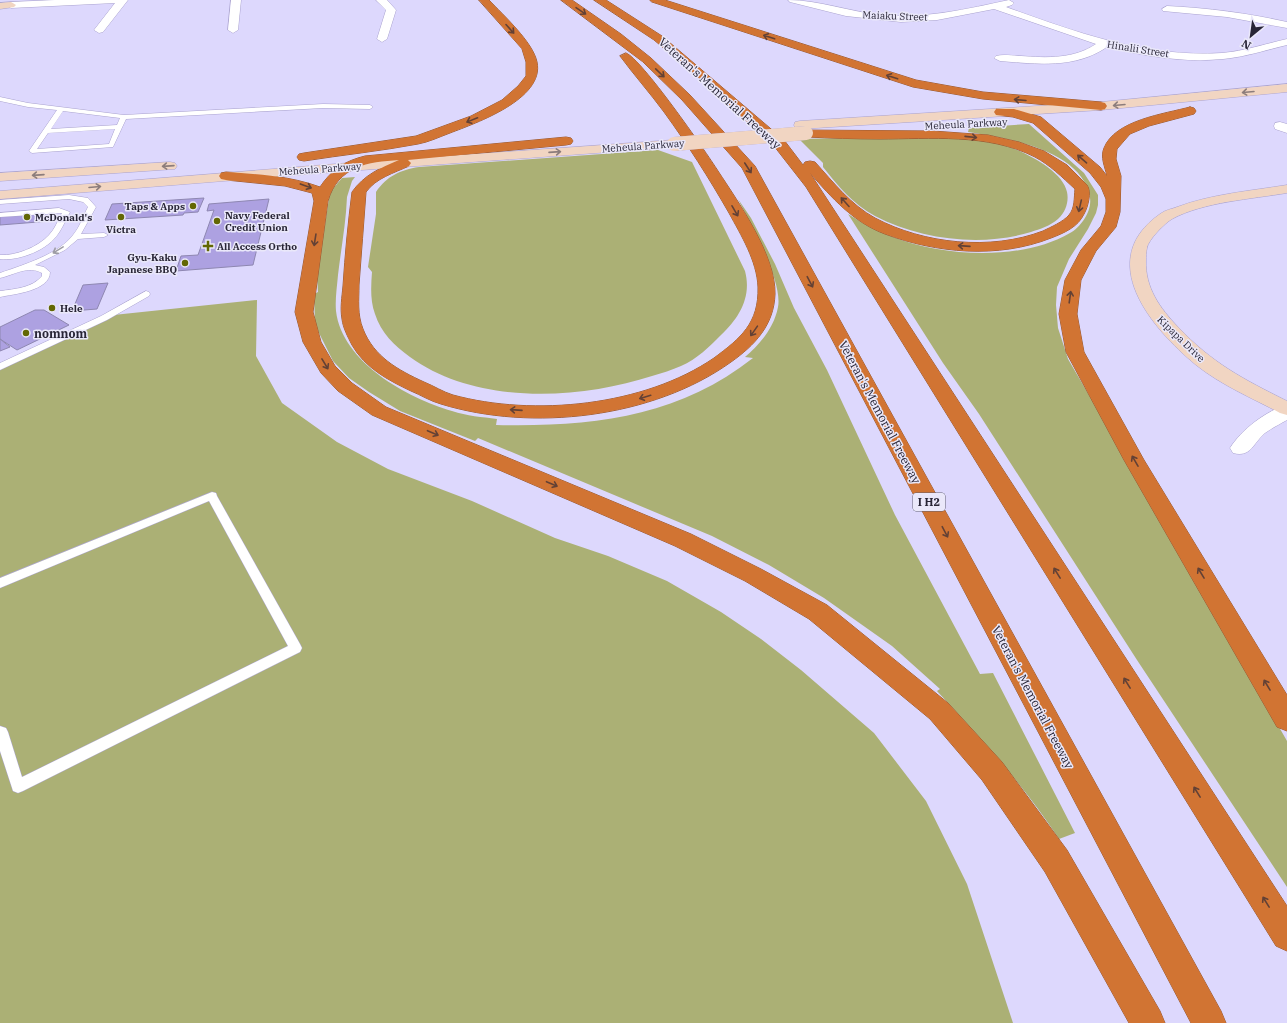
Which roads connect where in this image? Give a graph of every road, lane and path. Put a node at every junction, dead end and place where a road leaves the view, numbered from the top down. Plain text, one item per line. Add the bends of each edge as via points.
1 (117, 0) edge
2 (123, 0) edge
3 (236, 0) edge
4 (381, 0) edge
5 (484, 0) edge
6 (566, 0) edge
7 (599, 0) edge
8 (605, 0) edge
9 (655, 0) edge
10 (793, 0) edge
11 (1020, 0) edge
12 (14, 3) edge
13 (0, 6) edge
14 (995, 6) junction
15 (1167, 9) dead end
16 (0, 15) edge
17 (597, 22) junction
18 (1287, 25) edge
19 (99, 30) dead end
20 (233, 30) dead end
21 (382, 39) dead end
22 (1287, 42) edge
23 (1104, 44) junction
24 (1000, 58) dead end
25 (1287, 88) edge
26 (0, 99) edge
27 (1101, 106) junction
28 (61, 108) junction
29 (370, 108) dead end
30 (1205, 110) dead end
31 (1190, 111) junction
32 (1000, 112) junction
33 (124, 117) junction
34 (1037, 120) junction
35 (120, 127) junction
36 (803, 129) junction
37 (46, 131) junction
38 (673, 139) junction
39 (566, 141) junction
40 (304, 157) junction
41 (289, 158) dead end
42 (404, 163) junction
43 (180, 165) dead end
44 (348, 166) junction
45 (226, 176) junction
46 (0, 177) edge
47 (1287, 189) edge
48 (0, 195) edge
49 (1114, 200) junction
50 (321, 201) junction
51 (0, 202) edge
52 (0, 215) edge
53 (104, 235) dead end
54 (75, 237) junction
55 (38, 246) junction
56 (0, 252) edge
57 (0, 257) edge
58 (19, 269) junction
59 (0, 276) edge
60 (0, 294) edge
61 (146, 294) dead end
62 (0, 367) edge
63 (1287, 410) edge
64 (1240, 448) dead end
65 (0, 582) edge
66 (1287, 719) edge
67 (0, 731) edge
68 (1287, 935) edge
69 (1148, 1023) edge
70 (1209, 1023) edge

1 - 12 street
2 - 19 street
3 - 20 street
4 - 21 street via 391,10
5 -> 40 highway via 527,48 532,62 532,76 506,103 475,119 418,140
6 -> 17 highway, Veteran's Memorial Freeway / I H2
68 -> 7 highway, Veteran's Memorial Freeway via 812,185 779,143 693,67 658,38
36 -> 8 highway via 878,135 947,134 1009,143 1054,161 1071,175 1082,188 1078,213 1070,223 1050,233 1031,240 997,246 968,247 933,243 900,235 853,211 764,116 699,57 632,14
27 -> 9 highway via 947,92
10 - 14 street, Maiaku Street via 843,13 896,18 936,18
11 - 14 street, Maiaku Street
12 - 13 main road
12 - 16 street
14 - 23 street, Hinalii Street
15 - 18 street via 1216,12
17 -> 42 highway via 644,78 709,166 744,226 764,272 765,313 749,339 721,363 676,386 645,398 591,408 536,412 494,409 448,400 384,369 365,351 350,318 351,260 359,192 365,183
17 -> 70 highway, Veteran's Memorial Freeway / I H2 via 646,59 698,109 748,166
22 - 23 street, Hinalii Street via 1235,54 1204,56 1161,54
23 - 24 street via 1086,54 1070,58
25 -> 27 main road, Meheula Parkway
26 - 28 lane
27 - 32 main road, Meheula Parkway
28 - 33 lane
28 - 37 lane
29 - 33 lane via 323,106
30 - 31 main road, Meheula Parkway
31 - 34 main road, Meheula Parkway
31 - 49 highway via 1145,123 1125,131 1115,140 1110,149 1109,159 1114,176
32 - 34 highway
32 - 36 main road, Meheula Parkway
33 - 35 lane
34 - 36 main road, Meheula Parkway
49 -> 34 highway via 1108,186 1095,170
35 - 37 lane
35 - 37 lane via 110,146 32,151
36 - 38 main road, Meheula Parkway, bridge
38 - 39 main road, Meheula Parkway
42 -> 38 main road, Meheula Parkway
39 - 40 main road, Meheula Parkway
39 - 44 highway via 384,158
40 - 41 main road, Meheula Parkway
42 - 44 main road, Meheula Parkway
43 -> 46 main road
44 - 45 main road, Meheula Parkway
44 - 50 highway via 323,191
48 -> 45 main road, Meheula Parkway
45 -> 50 highway via 302,185 319,191
47 - 63 main road, Kipapa Drive via 1201,203 1166,216 1150,231 1139,247 1138,268 1141,287 1156,314 1185,345 1233,381
66 -> 49 highway via 1134,460 1076,352 1068,314 1073,280 1089,250 1108,227
50 -> 69 highway via 304,312 312,342 328,370 345,387 379,411 683,540 754,574 818,612 939,712 992,771 1056,860
51 - 54 lane via 69,197 84,200 92,207
52 - 55 lane via 59,210 66,212 52,237
53 - 54 lane
54 -> 58 lane via 45,258
55 - 56 lane via 6,249
55 - 57 lane via 17,255
58 - 59 lane
58 - 60 lane via 37,268 46,272 46,276 30,288
61 - 62 lane via 104,318
63 - 64 street via 1258,430
65 - 67 lane via 212,496 296,648 18,786

